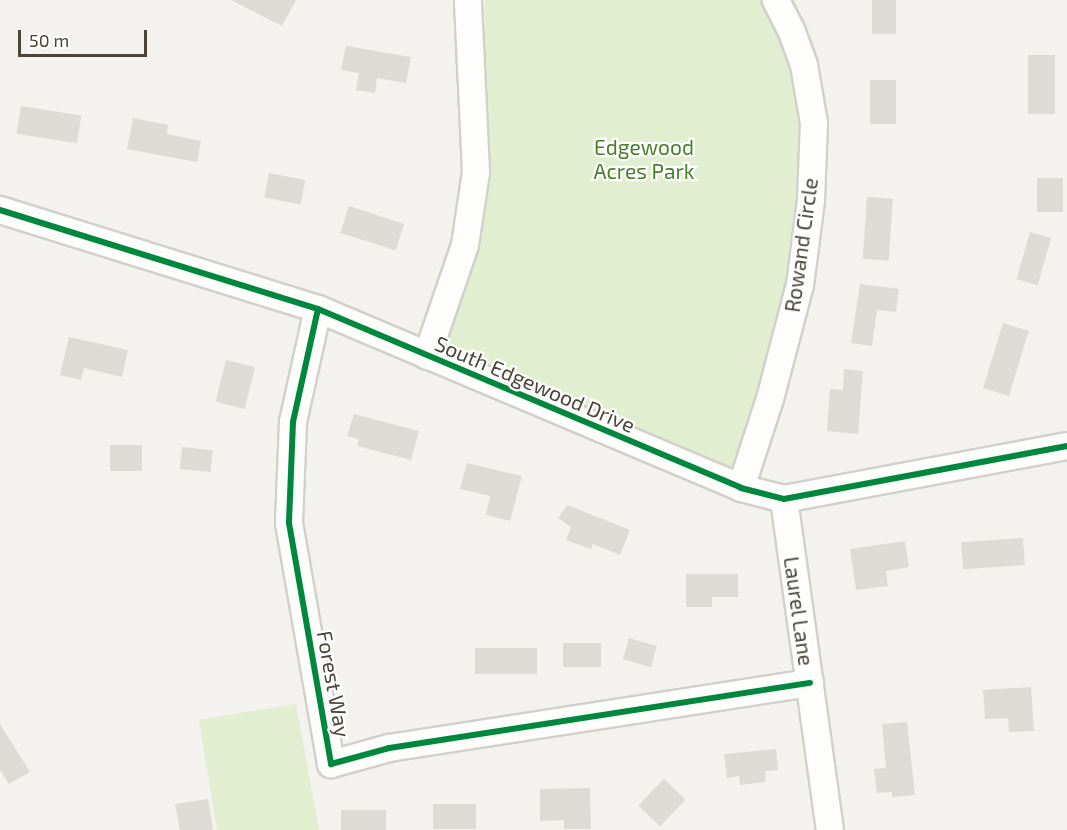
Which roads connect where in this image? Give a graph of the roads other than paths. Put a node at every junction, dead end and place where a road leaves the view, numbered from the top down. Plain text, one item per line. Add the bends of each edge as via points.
1 (468, 0) edge
2 (776, 0) edge
3 (0, 210) edge
4 (318, 309) junction
5 (427, 356) junction
6 (1067, 446) edge
7 (741, 488) junction
8 (784, 499) junction
9 (810, 684) junction
10 (830, 830) edge

1 - 5 street via 476,172 465,245
2 - 7 street, Rowand Circle via 804,66 814,123 811,200 800,285 770,399
3 - 4 street, South Edgewood Drive
4 - 5 street, South Edgewood Drive
4 - 9 street, Forest Way via 293,422 290,523 331,764 389,748
5 - 7 street, South Edgewood Drive
6 - 8 street, South Edgewood Drive
7 - 8 street, South Edgewood Drive
8 - 9 street, Laurel Lane
9 - 10 street, Laurel Lane

